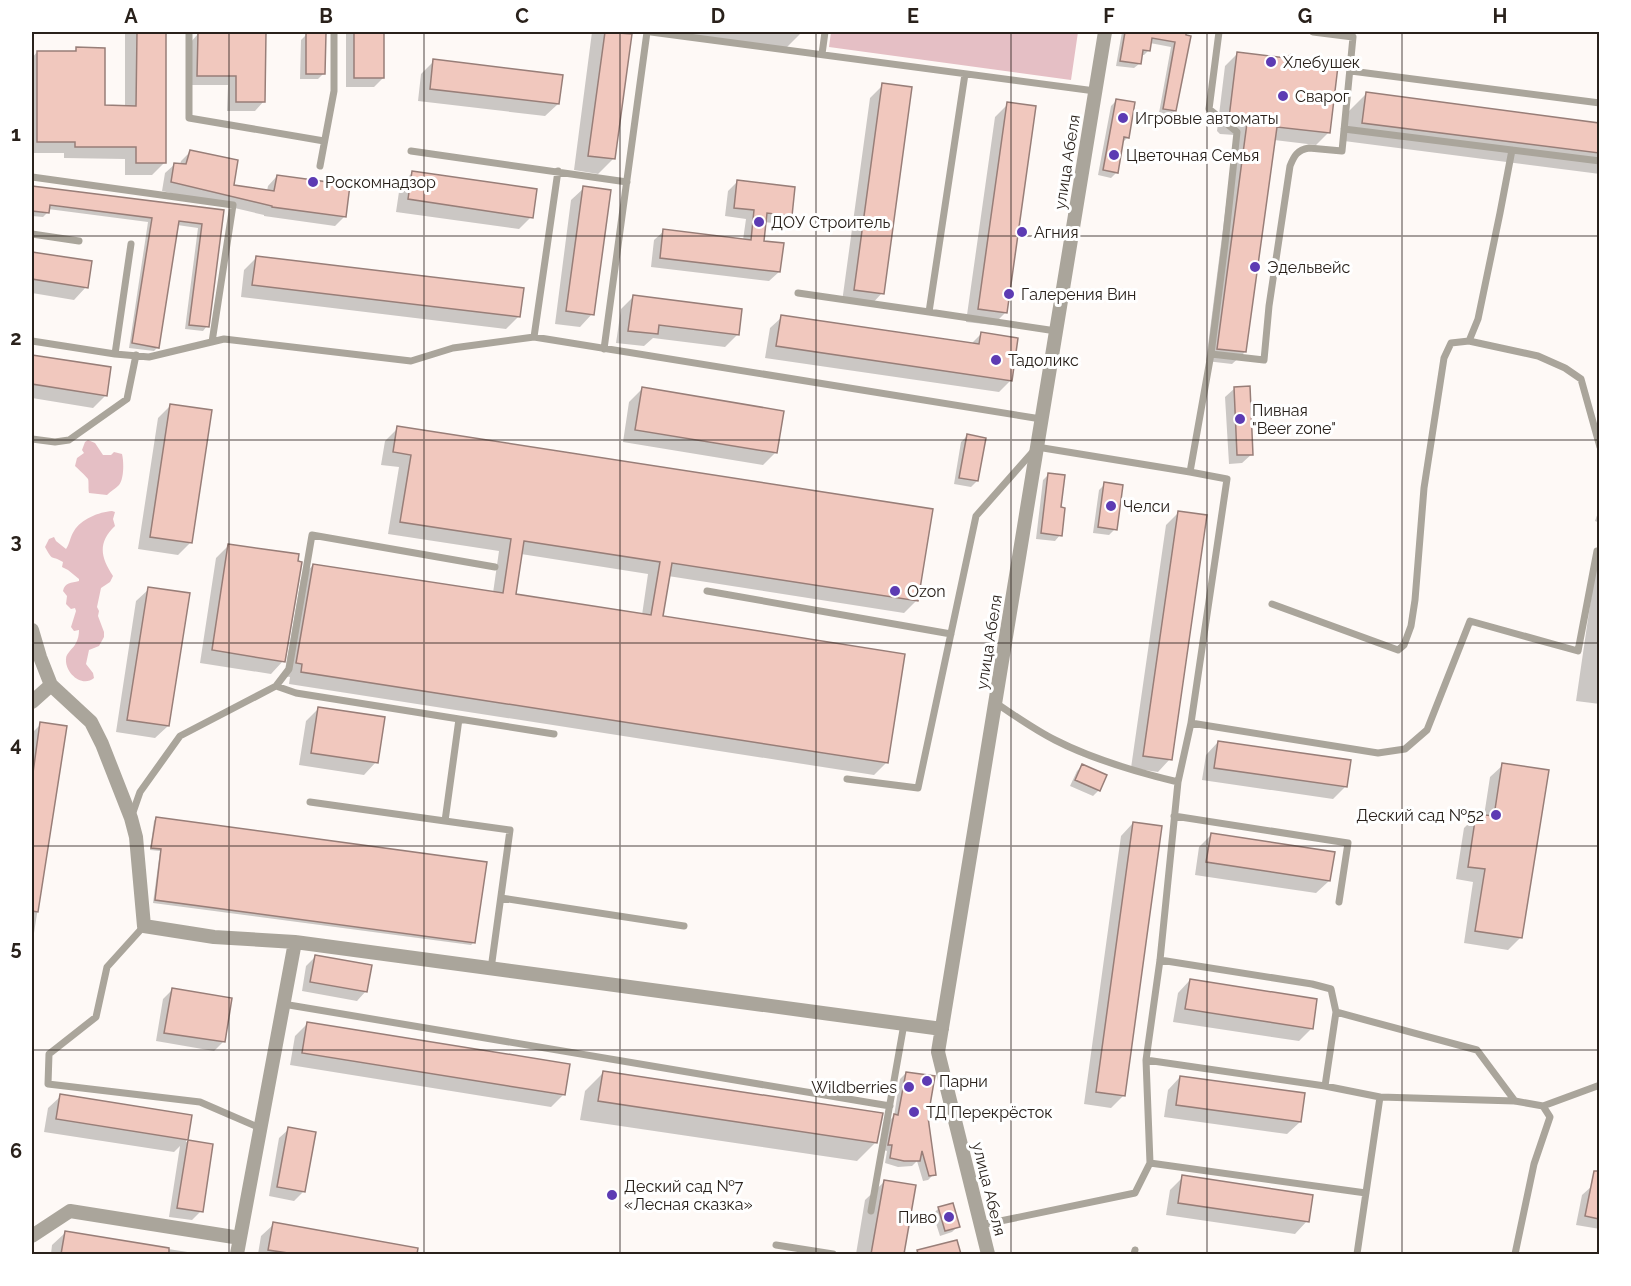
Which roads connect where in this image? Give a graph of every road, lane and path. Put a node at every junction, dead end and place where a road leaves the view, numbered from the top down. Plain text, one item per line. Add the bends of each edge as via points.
1 (189, 32) edge
2 (333, 32) edge
3 (649, 32) edge
4 (825, 32) edge
5 (1105, 32) edge
6 (1219, 32) edge
7 (1313, 32) edge
8 (822, 54) junction
9 (1351, 71) junction
10 (965, 74) junction
11 (1095, 91) junction
12 (1599, 103) edge
13 (1344, 129) junction
14 (324, 141) junction
15 (1512, 150) junction
16 (411, 151) dead end
17 (1599, 161) edge
18 (320, 166) dead end
19 (558, 171) junction
20 (32, 177) edge
21 (627, 182) junction
22 (32, 234) edge
23 (79, 240) dead end
24 (131, 243) dead end
25 (798, 293) dead end
26 (929, 312) junction
27 (1056, 331) junction
28 (534, 337) junction
29 (32, 341) edge
30 (1469, 341) junction
31 (212, 342) junction
32 (604, 349) junction
33 (115, 354) junction
34 (1211, 354) junction
35 (136, 355) junction
36 (1041, 419) junction
37 (32, 439) edge
38 (1037, 447) junction
39 (1599, 447) edge
40 (1190, 472) junction
41 (1598, 551) dead end
42 (495, 567) dead end
43 (706, 591) dead end
44 (1272, 604) dead end
45 (32, 630) edge
46 (951, 634) junction
47 (51, 685) junction
48 (276, 686) junction
49 (32, 702) edge
50 (996, 703) junction
51 (459, 719) junction
52 (1191, 723) junction
53 (554, 734) dead end
54 (847, 779) dead end
55 (1178, 782) junction
56 (310, 802) dead end
57 (1174, 816) junction
58 (131, 818) junction
59 (445, 821) junction
60 (501, 898) junction
61 (1339, 902) dead end
62 (144, 926) junction
63 (684, 926) dead end
64 (295, 942) junction
65 (1160, 960) junction
66 (491, 969) junction
67 (282, 1004) junction
68 (1336, 1012) junction
69 (904, 1024) junction
70 (942, 1029) junction
71 (1146, 1060) junction
72 (1599, 1085) edge
73 (1325, 1086) junction
74 (1380, 1096) junction
75 (1515, 1101) junction
76 (890, 1106) junction
77 (1543, 1106) junction
78 (260, 1128) junction
79 (1150, 1163) junction
80 (1365, 1193) junction
81 (871, 1211) dead end
82 (980, 1225) junction
83 (32, 1236) edge
84 (240, 1238) junction
85 (776, 1245) dead end
86 (237, 1254) edge
87 (833, 1254) edge
88 (987, 1254) edge
89 (1357, 1254) edge
90 (1515, 1254) edge

1 - 14 lane via 189,118
2 - 14 lane via 334,91
3 - 8 lane
3 - 21 lane
4 - 8 lane
5 - 11 street, улица Абеля
6 - 34 lane via 1209,109 1237,132
7 - 9 lane via 1353,38
8 - 10 lane
9 - 12 lane
9 - 13 lane
10 - 11 lane
10 - 26 lane
11 - 27 street, улица Абеля
13 - 15 lane
13 - 34 lane via 1342,151 1303,149 1290,166 1264,360
14 - 18 lane
15 - 17 lane
15 - 30 lane via 1478,320
16 - 19 lane
19 - 21 lane
19 - 28 lane
20 - 31 lane via 233,205
21 - 32 lane
22 - 23 lane
24 - 33 lane
25 - 26 lane
26 - 27 lane
27 - 36 street, улица Абеля
28 - 31 lane via 453,348 411,361 224,339
28 - 32 lane
29 - 33 lane
30 - 39 lane via 1538,356 1581,379
30 - 44 lane via 1451,343 1444,358 1424,488 1415,600 1404,645 1398,650
31 - 35 lane via 149,357
32 - 36 lane
33 - 35 lane
34 - 40 lane
35 - 37 lane via 128,399 69,440
36 - 38 street, улица Абеля
38 - 40 lane
38 - 46 lane via 976,516
38 - 50 street, улица Абеля
40 - 52 lane via 1227,478
41 - 52 lane via 1578,651 1470,621 1427,730 1405,749 1378,753
42 - 48 lane via 312,536 289,669
43 - 46 lane
45 - 47 street
46 - 54 lane via 918,788
47 - 49 street
47 - 58 street via 91,722
48 - 51 lane via 296,693
48 - 58 lane via 180,736 140,792
50 - 55 lane via 1073,749
50 - 70 street, улица Абеля
51 - 53 lane
51 - 59 lane
52 - 55 lane
55 - 57 lane
56 - 59 lane
57 - 61 lane via 1348,843
57 - 65 lane
58 - 62 street
59 - 60 lane via 510,830
60 - 63 lane
60 - 66 lane
62 - 64 street via 214,937
62 - 78 lane via 107,967 96,1017 49,1054 48,1083 200,1102
64 - 66 street
64 - 67 street
65 - 68 lane via 1332,989
65 - 71 lane
66 - 69 street
67 - 76 lane
67 - 78 street
68 - 73 lane
68 - 75 lane via 1477,1050
69 - 70 street
69 - 76 lane
70 - 82 street, улица Абеля via 938,1052
71 - 73 lane
71 - 79 lane
72 - 77 lane
73 - 74 lane
74 - 75 lane
74 - 80 lane
75 - 77 lane
76 - 81 lane
77 - 90 lane via 1550,1118 1534,1164
78 - 84 street
79 - 80 lane
79 - 82 lane via 1135,1193
80 - 89 lane
82 - 88 street, улица Абеля
83 - 84 street via 70,1211
84 - 86 street
85 - 87 lane

